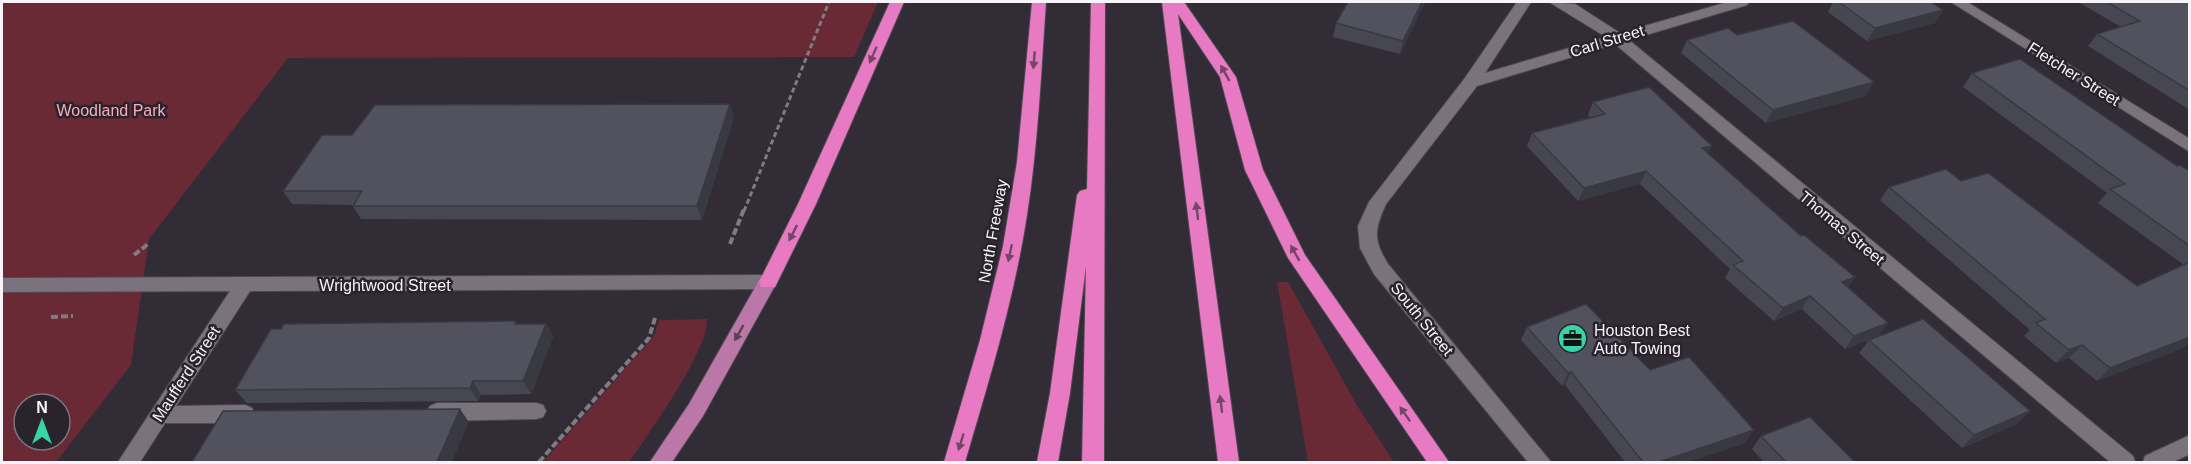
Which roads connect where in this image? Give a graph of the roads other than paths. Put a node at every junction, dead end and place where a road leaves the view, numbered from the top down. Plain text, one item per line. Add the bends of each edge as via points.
1 (897, 2) edge
2 (1039, 2) edge
3 (1098, 2) edge
4 (1169, 2) edge
5 (1177, 2) edge
6 (1524, 2) edge
7 (1556, 2) edge
8 (1742, 2) edge
9 (1958, 2) edge
10 (1617, 38) junction
11 (1098, 43) junction
12 (1471, 82) junction
13 (2190, 147) edge
14 (768, 282) junction
15 (2, 285) edge
16 (244, 285) junction
17 (536, 411) dead end
18 (418, 412) edge
19 (263, 414) edge
20 (160, 415) junction
21 (2190, 444) edge
22 (129, 462) edge
23 (660, 462) edge
24 (954, 462) edge
25 (1047, 462) edge
26 (1093, 462) edge
27 (1228, 462) edge
28 (1439, 462) edge
29 (1540, 462) edge
30 (2125, 462) edge
31 (2153, 462) edge

1 -> 14 highway
2 -> 24 highway, North Freeway via 1018,216
3 - 11 highway
27 -> 4 highway
28 -> 5 highway via 1297,258 1254,170 1228,77
6 - 12 street
7 - 10 street, Thomas Street
8 - 10 street, Carl Street
9 - 13 street, Fletcher Street
10 - 12 street, Carl Street
10 - 30 street, Thomas Street
11 - 25 highway via 1084,214
11 - 26 highway
12 - 29 street, South Street via 1375,210 1367,226 1369,248 1381,269
14 - 16 street, Wrightwood Street
14 -> 23 main road via 696,410
15 - 16 street, Wrightwood Street
16 - 20 street, Maufferd Street
17 - 18 street
19 - 20 street
20 - 22 street, Maufferd Street
21 - 31 street

